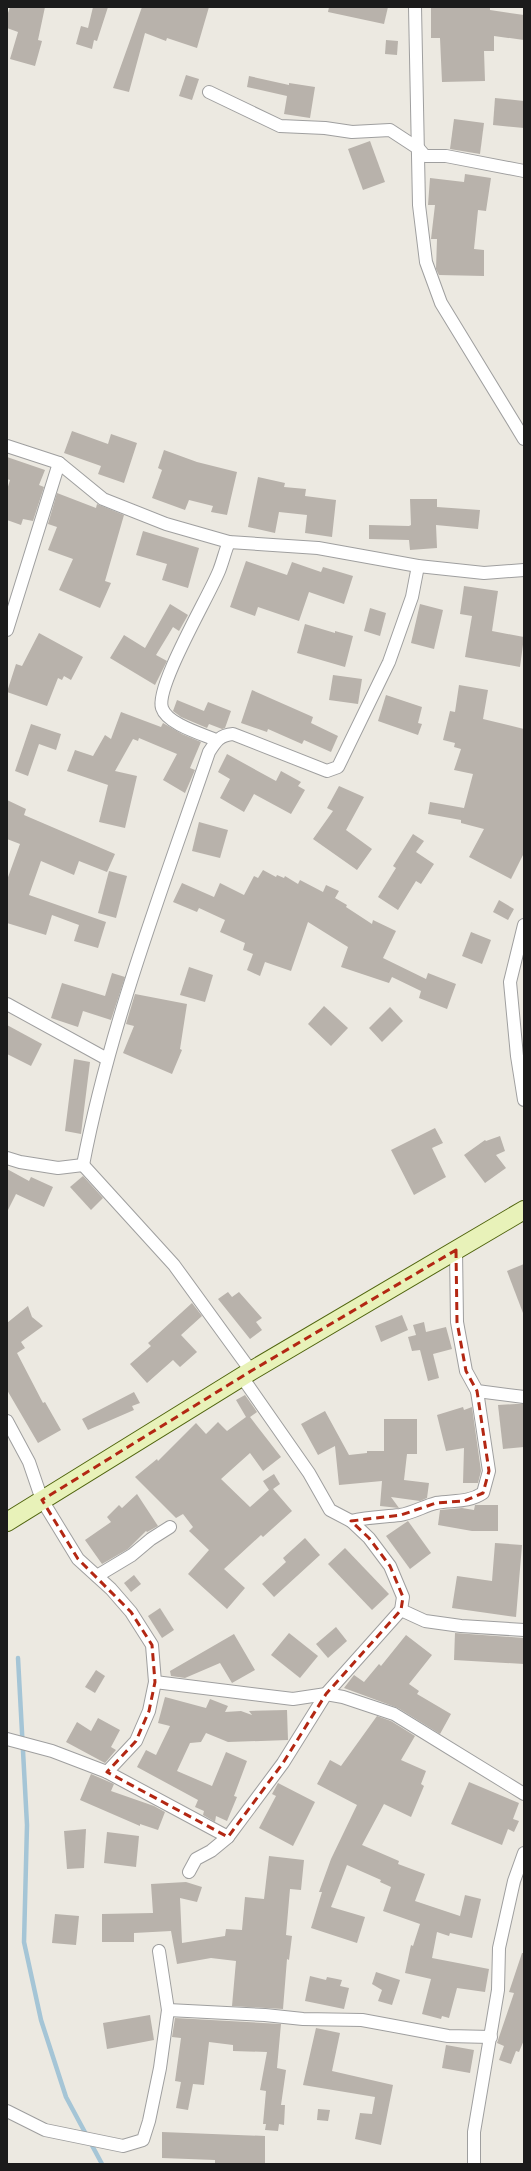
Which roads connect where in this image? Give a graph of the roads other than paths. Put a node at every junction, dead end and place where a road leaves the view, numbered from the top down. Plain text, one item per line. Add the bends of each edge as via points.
1 (415, 7) edge
2 (209, 92) dead end
3 (419, 149) junction
4 (524, 171) edge
5 (524, 439) edge
6 (7, 446) edge
7 (58, 463) junction
8 (229, 542) junction
9 (418, 566) junction
10 (524, 570) edge
11 (7, 630) edge
12 (216, 740) junction
13 (524, 926) edge
14 (7, 1004) edge
15 (107, 1060) junction
16 (524, 1100) edge
17 (7, 1158) edge
18 (83, 1165) junction
19 (524, 1210) edge
20 (456, 1250) junction
21 (247, 1374) junction
22 (477, 1391) junction
23 (524, 1397) edge
24 (7, 1421) edge
25 (42, 1500) junction
26 (351, 1521) junction
27 (7, 1522) edge
28 (170, 1526) dead end
29 (97, 1576) junction
30 (401, 1610) junction
31 (524, 1630) edge
32 (155, 1682) junction
33 (326, 1694) junction
34 (7, 1739) edge
35 (107, 1772) junction
36 (524, 1794) edge
37 (228, 1837) junction
38 (524, 1853) edge
39 (189, 1872) dead end
40 (159, 1951) dead end
41 (168, 2010) junction
42 (491, 2037) junction
43 (7, 2111) edge
44 (474, 2164) edge

1 - 3 street
2 - 3 street via 280,126 352,132 390,130
3 - 4 street via 425,156 446,156
3 - 5 street via 419,205 426,262 441,303
6 - 7 street
7 - 8 street via 103,499 166,524
7 - 11 street
8 - 9 street via 318,548
8 - 12 street via 219,571 184,641 162,694 161,708 180,726
9 - 10 street via 484,573
9 - 12 street via 412,597 389,662 338,767 327,771 233,734 224,735
12 - 15 street via 209,752 181,834
13 - 16 street via 510,982
14 - 15 street
15 - 18 street
17 - 18 street via 58,1168
18 - 21 street via 174,1265
19 - 20 main road
20 - 21 main road
20 - 22 street via 457,1322 466,1371
21 - 25 main road
21 - 26 street via 330,1510
22 - 23 street
22 - 26 street via 489,1472 484,1493 476,1498 436,1503 401,1515 373,1516
24 - 25 street via 29,1462
25 - 27 main road
25 - 29 street via 78,1559
26 - 30 street via 369,1538 390,1566 403,1597
28 - 29 street via 132,1555
29 - 32 street via 131,1612 152,1646
30 - 31 street via 425,1620 461,1626
30 - 33 street
32 - 33 street via 293,1699
32 - 35 street via 149,1711 136,1741
33 - 36 street via 394,1714
33 - 37 street via 283,1764
34 - 35 street via 52,1751
35 - 37 street
37 - 39 street via 211,1851 196,1858
38 - 42 street via 514,1881 499,1948 498,1990
40 - 41 street
41 - 42 street via 303,2019 362,2020 448,2036
41 - 43 street via 150,2121 143,2140 123,2146 45,2130
42 - 44 street via 474,2132

